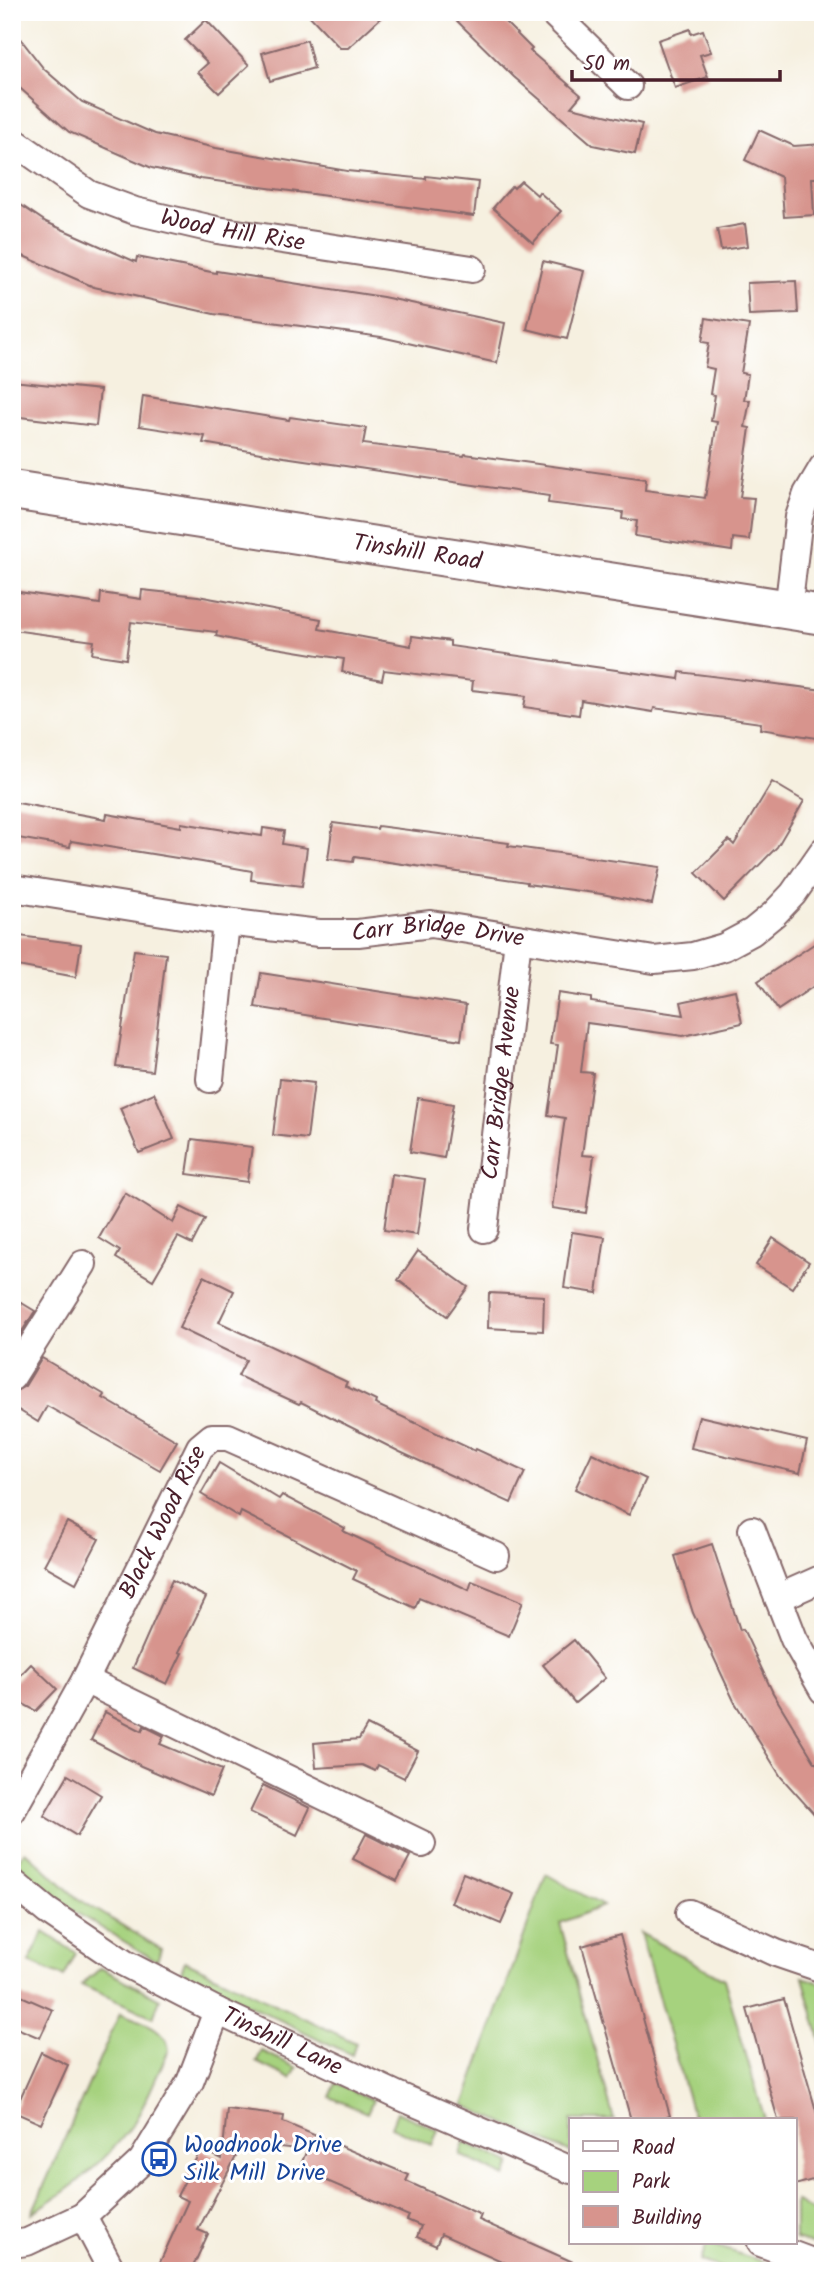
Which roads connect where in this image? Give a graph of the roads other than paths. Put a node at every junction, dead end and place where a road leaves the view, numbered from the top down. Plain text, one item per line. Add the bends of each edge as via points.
1 (552, 12) edge
2 (628, 86) dead end
3 (12, 140) edge
4 (472, 269) dead end
5 (823, 467) edge
6 (12, 490) edge
7 (805, 612) edge
8 (823, 851) edge
9 (12, 888) edge
10 (226, 922) junction
11 (518, 939) junction
12 (210, 1079) dead end
13 (484, 1228) dead end
14 (83, 1264) dead end
15 (12, 1377) edge
16 (752, 1530) dead end
17 (496, 1556) dead end
18 (823, 1578) edge
19 (778, 1598) junction
20 (85, 1680) junction
21 (823, 1690) edge
22 (12, 1811) edge
23 (422, 1844) dead end
24 (12, 1882) edge
25 (689, 1913) dead end
26 (823, 1969) edge
27 (217, 2011) junction
28 (569, 2169) edge
29 (83, 2217) junction
30 (12, 2244) edge
31 (764, 2244) edge
32 (823, 2266) edge
33 (113, 2271) edge

1 - 2 street
3 - 4 street, Wood Hill Rise via 89,194 135,211 217,230
5 - 7 street via 799,517
6 - 7 street, Tinshill Road
8 - 11 street, Carr Bridge Drive via 774,915 724,947 693,957 654,960
9 - 10 street, Carr Bridge Drive
10 - 11 street, Carr Bridge Drive via 318,933 358,933 431,923
10 - 12 street
11 - 13 street, Carr Bridge Avenue
14 - 15 street
16 - 19 street
17 - 20 street, Black Wood Rise via 228,1437 212,1437 200,1447
18 - 19 street
19 - 21 street via 794,1639
20 - 22 street, Black Wood Rise
20 - 23 street
24 - 27 street, Tinshill Lane via 124,1963
25 - 26 street
27 - 28 street, Tinshill Lane
27 - 29 street via 190,2082 142,2161
29 - 30 street
29 - 33 street
31 - 32 street

